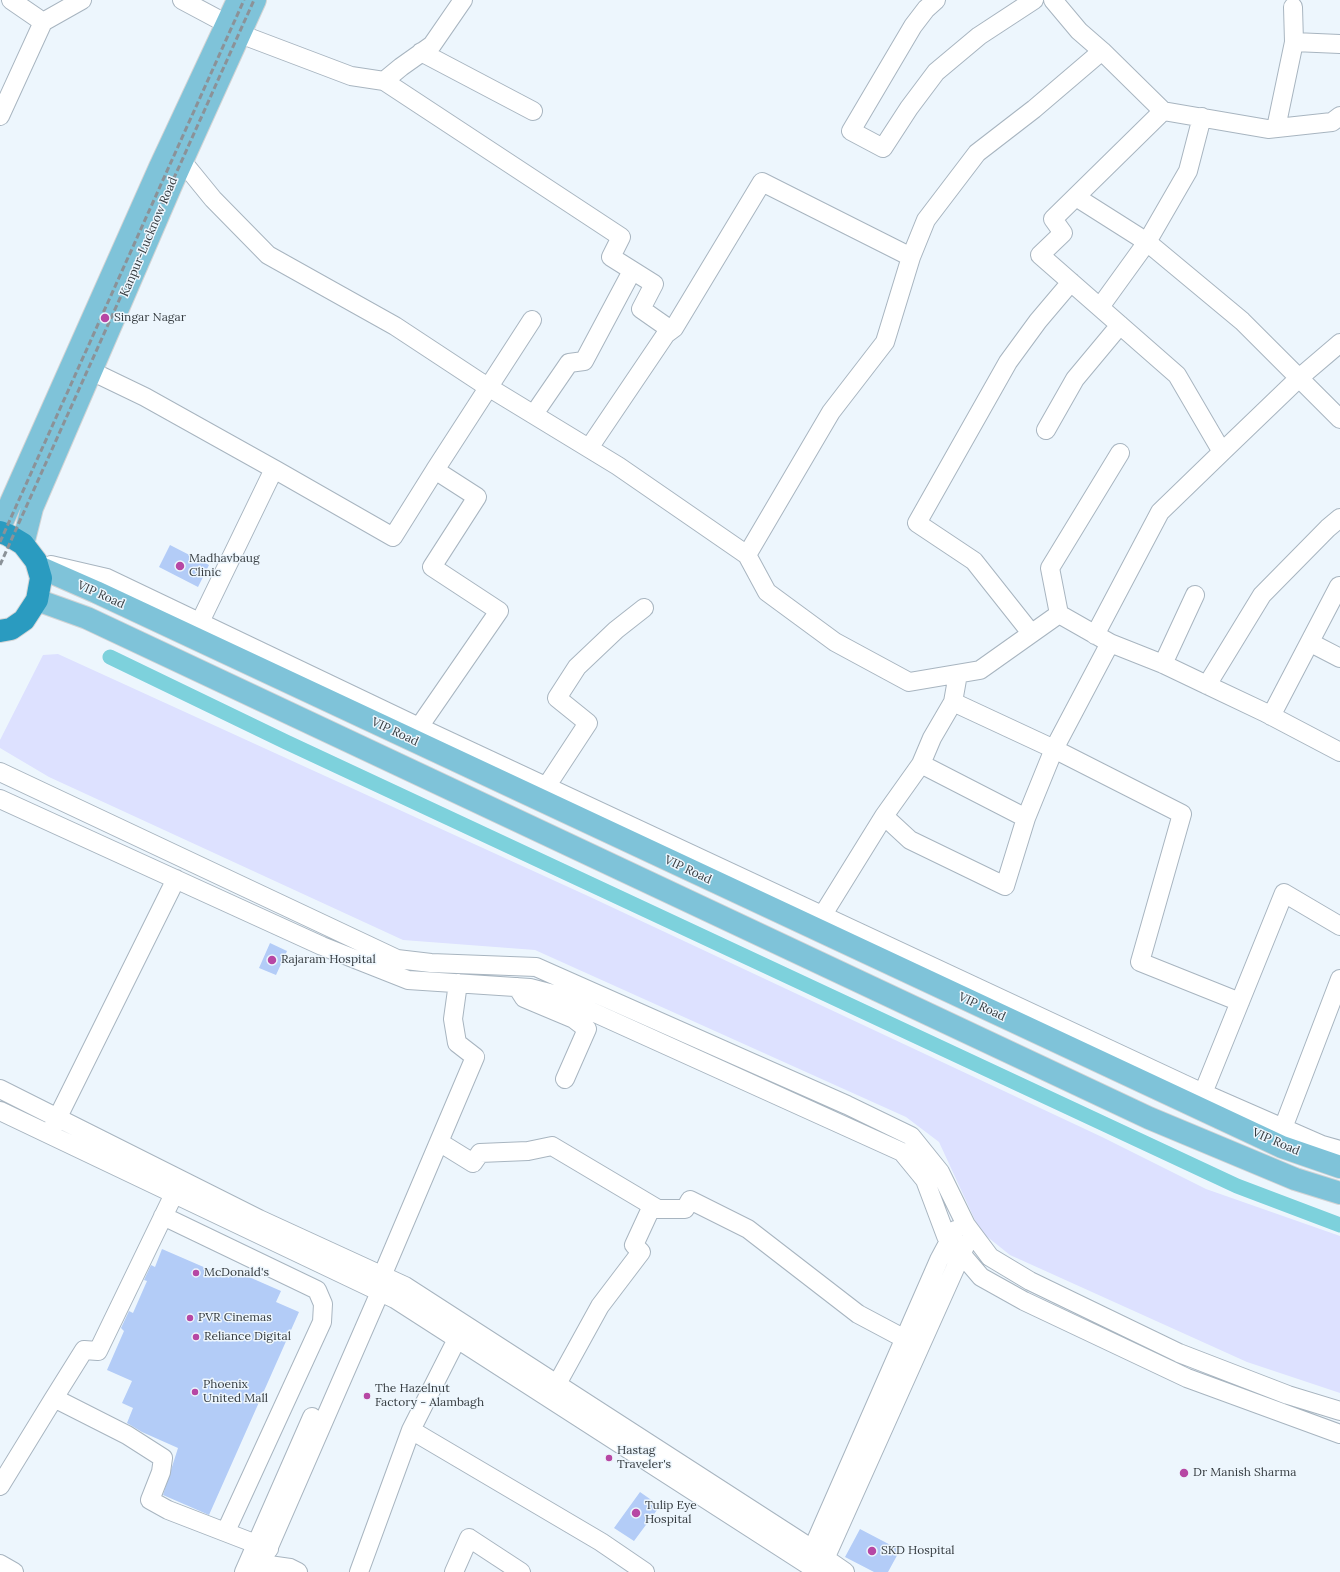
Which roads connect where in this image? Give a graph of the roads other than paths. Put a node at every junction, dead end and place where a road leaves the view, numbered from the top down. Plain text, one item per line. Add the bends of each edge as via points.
1 (11, 0) edge
2 (82, 0) edge
3 (182, 0) edge
4 (238, 0) edge
5 (256, 0) edge
6 (463, 0) edge
7 (1034, 0) edge
8 (1053, 0) edge
9 (925, 3) edge
10 (1293, 7) dead end
11 (43, 22) junction
12 (233, 29) junction
13 (1294, 42) junction
14 (1340, 44) edge
15 (1102, 51) junction
16 (421, 52) junction
17 (384, 81) junction
18 (533, 111) dead end
19 (1163, 111) junction
20 (0, 116) edge
21 (1202, 118) junction
22 (1337, 123) edge
23 (1276, 128) junction
24 (182, 161) junction
25 (1076, 197) junction
26 (1148, 242) junction
27 (911, 257) junction
28 (632, 271) junction
29 (1071, 282) junction
30 (1100, 307) junction
31 (532, 320) dead end
32 (1120, 325) junction
33 (671, 330) junction
34 (1340, 343) edge
35 (91, 371) junction
36 (1299, 378) junction
37 (489, 387) junction
38 (534, 414) junction
39 (1340, 419) edge
40 (1046, 430) dead end
41 (589, 448) junction
42 (1222, 452) junction
43 (1120, 453) dead end
44 (274, 469) junction
45 (435, 470) junction
46 (1340, 518) edge
47 (0, 527) edge
48 (0, 532) edge
49 (23, 544) junction
50 (747, 555) junction
51 (37, 564) junction
52 (1340, 587) edge
53 (1195, 595) dead end
54 (38, 600) junction
55 (644, 608) dead end
56 (1059, 614) junction
57 (200, 622) junction
58 (1031, 633) junction
59 (4, 634) edge
60 (1095, 635) junction
61 (1110, 643) junction
62 (1310, 643) junction
63 (1340, 658) edge
64 (1163, 664) junction
65 (958, 674) junction
66 (1207, 685) junction
67 (953, 702) junction
68 (1271, 716) junction
69 (419, 727) junction
70 (1054, 749) junction
71 (1340, 752) edge
72 (921, 764) junction
73 (0, 772) edge
74 (546, 787) junction
75 (0, 799) edge
76 (884, 816) junction
77 (1026, 818) junction
78 (609, 824) junction
79 (176, 880) junction
80 (822, 916) junction
81 (1340, 926) edge
82 (498, 967) junction
83 (1340, 979) edge
84 (458, 983) junction
85 (497, 986) junction
86 (517, 987) junction
87 (1240, 1002) junction
88 (565, 1080) dead end
89 (0, 1089) edge
90 (1203, 1093) junction
91 (0, 1111) edge
92 (58, 1118) junction
93 (1283, 1128) junction
94 (49, 1135) junction
95 (439, 1142) junction
96 (1340, 1150) edge
97 (1340, 1167) edge
98 (1340, 1193) edge
99 (174, 1194) junction
100 (652, 1206) junction
101 (164, 1216) junction
102 (962, 1217) junction
103 (972, 1233) junction
104 (950, 1240) junction
105 (962, 1255) junction
106 (377, 1285) junction
107 (457, 1339) junction
108 (905, 1339) junction
109 (557, 1384) junction
110 (54, 1398) junction
111 (885, 1404) junction
112 (1340, 1411) edge
113 (411, 1430) junction
114 (1340, 1434) edge
115 (0, 1486) edge
116 (226, 1531) junction
117 (261, 1557) edge
118 (816, 1563) edge
119 (0, 1564) edge
120 (620, 1565) edge
121 (14, 1572) edge
122 (244, 1572) edge
123 (298, 1572) edge
124 (359, 1572) edge
125 (454, 1572) edge
126 (521, 1572) edge
127 (645, 1572) edge
128 (845, 1572) edge

1 - 11 street
2 - 11 street
3 - 12 street
4 - 12 main road, Kanpur-Lucknow Road
5 - 12 main road, Kanpur-Lucknow Road
6 - 16 street via 432,45
7 - 9 street via 979,36 936,72 883,148 851,131
8 - 15 street via 1079,31
10 - 13 street
11 - 20 street
12 - 17 street via 351,76
12 - 24 main road, Kanpur-Lucknow Road
12 - 47 main road, Kanpur-Lucknow Road via 160,167
13 - 14 street
13 - 23 street
15 - 19 street
15 - 27 street via 1034,110 977,153 926,220
16 - 17 street
16 - 18 street
17 - 28 street via 621,237 611,257
19 - 21 street
19 - 25 street
21 - 23 street via 1268,129
21 - 26 street via 1188,171
22 - 23 street
24 - 35 main road, Kanpur-Lucknow Road
24 - 37 street via 213,199 268,254 395,326
25 - 26 street
25 - 29 street via 1053,219 1063,233 1040,255
26 - 30 street
26 - 36 street via 1242,321
27 - 33 street via 762,182
27 - 50 street via 885,342 832,412
28 - 33 street via 654,284 641,308
28 - 38 street via 584,361 569,363
29 - 30 street
29 - 58 street via 1038,320 1008,362 917,523 974,561
30 - 32 street
31 - 37 street
32 - 40 street via 1075,379
32 - 42 street via 1177,375
33 - 41 street
34 - 36 street
35 - 44 street via 144,397
35 - 49 main road, Kanpur-Lucknow Road via 32,508
36 - 39 street
36 - 42 street
37 - 38 street
37 - 45 street
38 - 41 street
41 - 50 street
42 - 60 street via 1160,512
43 - 56 street via 1050,568
44 - 45 street via 393,537
44 - 57 street
45 - 69 street via 477,497 432,568 499,611
46 - 66 street via 1262,595
48 - 49 highway
49 - 51 highway
50 - 65 street via 767,592 835,642 909,682
51 - 54 highway via 41,578
51 - 57 street, VIP Road via 107,578
51 - 78 main road, VIP Road
52 - 62 street
53 - 64 street
54 - 59 highway via 24,620
54 - 98 main road via 94,622 1148,1118 1294,1179
55 - 74 street via 616,630 577,668 557,698 588,723
56 - 58 street
56 - 60 street
57 - 69 street, VIP Road
58 - 65 street via 980,670
60 - 61 street
61 - 64 street
61 - 70 street
62 - 63 street
62 - 68 street
64 - 66 street
65 - 67 street
66 - 68 street
67 - 70 street
67 - 72 street via 932,738
68 - 71 street
69 - 74 street, VIP Road
70 - 77 street
70 - 87 street via 1182,814 1140,962
72 - 76 street
72 - 77 street
73 - 82 street via 397,959
74 - 78 street, VIP Road
75 - 79 street
76 - 77 street via 910,840 1005,886
76 - 80 street
78 - 80 street, VIP Road
78 - 97 main road, VIP Road via 1282,1147
79 - 84 street via 322,946 408,980
79 - 92 street
80 - 90 street, VIP Road
81 - 87 street via 1284,893
82 - 85 street
82 - 102 street via 536,967 911,1136 940,1172
83 - 93 street
84 - 85 street
84 - 95 street via 453,1019 457,1043 476,1057
85 - 86 street
86 - 88 street via 524,998 574,1019 587,1030
86 - 104 street via 553,994 902,1152 925,1180 946,1236
87 - 90 street
89 - 92 street
90 - 93 street, VIP Road
91 - 94 street
92 - 94 street
92 - 106 street via 259,1219
93 - 96 street, VIP Road
94 - 99 street
95 - 100 street via 472,1163 480,1153 528,1151 552,1146
95 - 106 street
99 - 101 street
99 - 106 street
100 - 108 street via 658,1209 685,1209 690,1200 748,1228 858,1314
100 - 109 street via 634,1245 641,1252 600,1306
101 - 110 street via 98,1351 84,1350
101 - 116 street via 317,1290 323,1304 322,1322
102 - 103 street
102 - 104 street
103 - 105 street
103 - 112 street via 990,1257 1030,1281 1180,1353 1288,1395
104 - 105 street
104 - 108 street
105 - 111 street
105 - 114 street via 981,1277 1024,1301 1188,1378
106 - 107 street
106 - 109 street via 405,1286
106 - 117 street
107 - 113 street
107 - 118 street
108 - 111 street
109 - 118 street
110 - 115 street
110 - 116 street via 127,1435 163,1458 161,1472 150,1500 168,1510
111 - 118 street
113 - 120 street via 601,1542
113 - 124 street
116 - 117 street
117 - 122 street
117 - 123 street
118 - 128 street
119 - 121 street
120 - 127 street
125 - 126 street via 468,1538

